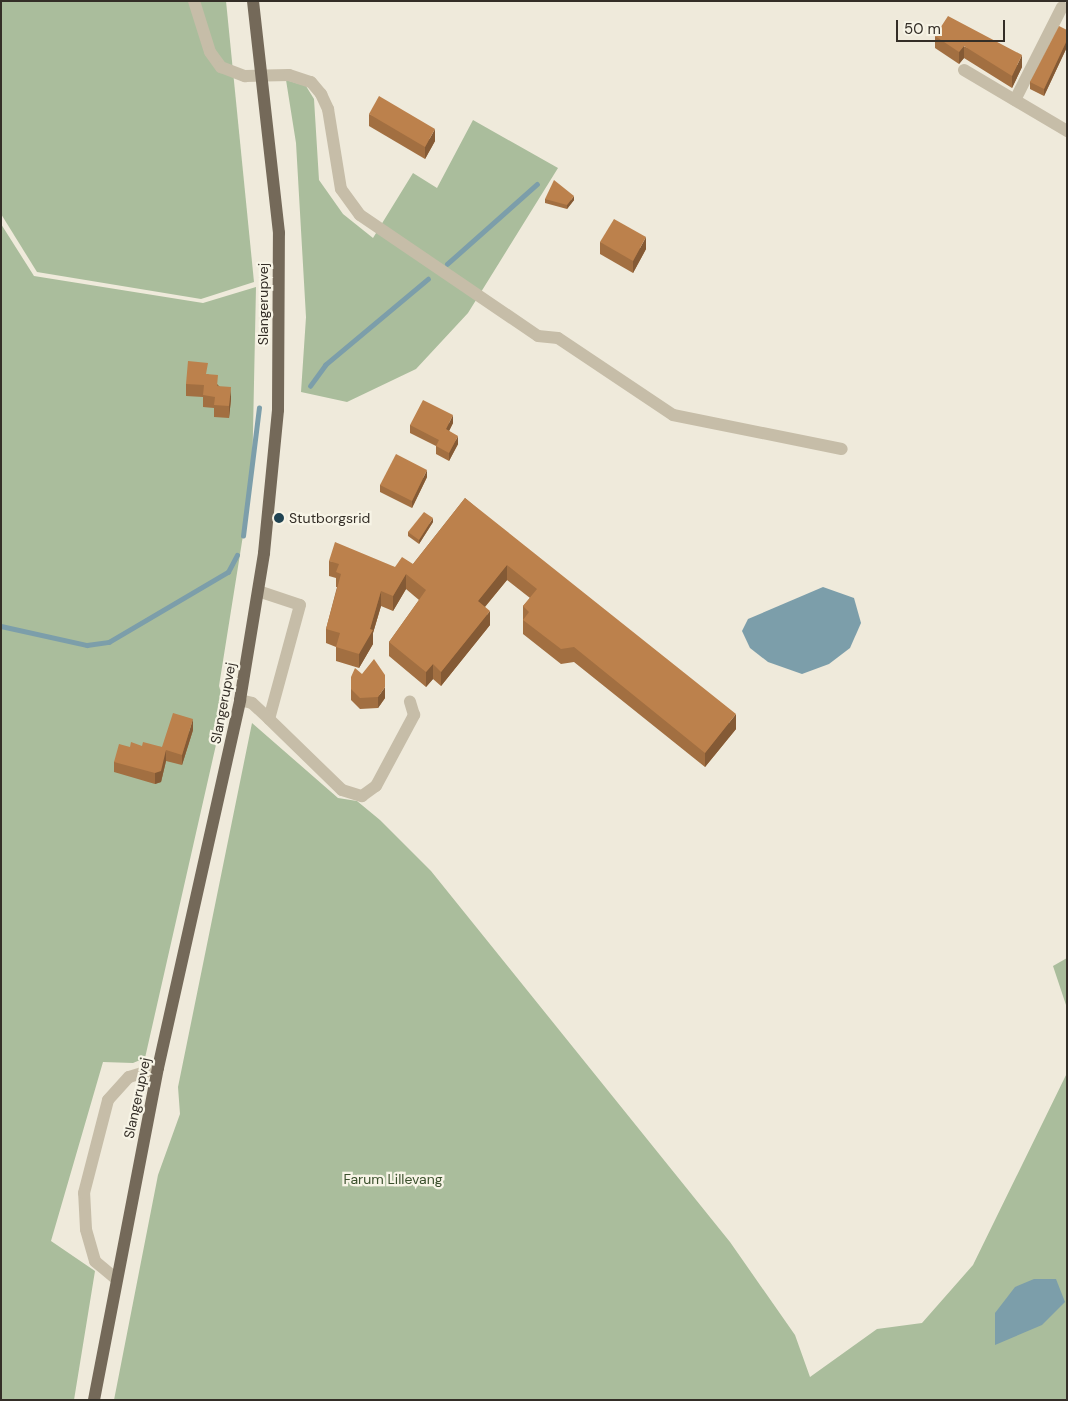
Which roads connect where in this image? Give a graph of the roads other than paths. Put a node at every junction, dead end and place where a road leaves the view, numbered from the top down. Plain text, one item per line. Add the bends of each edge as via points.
1 (194, 1) edge
2 (253, 1) edge
3 (1062, 7) dead end
4 (964, 70) dead end
5 (263, 76) junction
6 (1015, 100) junction
7 (1067, 131) edge
8 (842, 449) dead end
9 (258, 592) junction
10 (240, 700) junction
11 (410, 702) dead end
12 (269, 719) junction
13 (158, 1068) junction
14 (115, 1278) junction
15 (94, 1400) edge

1 - 5 lane via 210,52 221,67 244,76
2 - 5 main road, Slangerupvej
3 - 6 lane
4 - 6 lane
5 - 8 lane via 290,75 311,82 321,94 328,108 341,189 360,215 538,336 558,338 673,415
5 - 9 main road, Slangerupvej via 278,233 278,410
6 - 7 lane
9 - 10 main road, Slangerupvej
9 - 12 lane via 300,604
10 - 12 lane via 252,703
10 - 13 main road, Slangerupvej
11 - 12 lane via 414,715 376,786 362,796 342,790
13 - 14 main road, Slangerupvej
13 - 14 lane via 129,1076 108,1100 84,1193 86,1230 95,1261
14 - 15 main road, Slangerupvej

